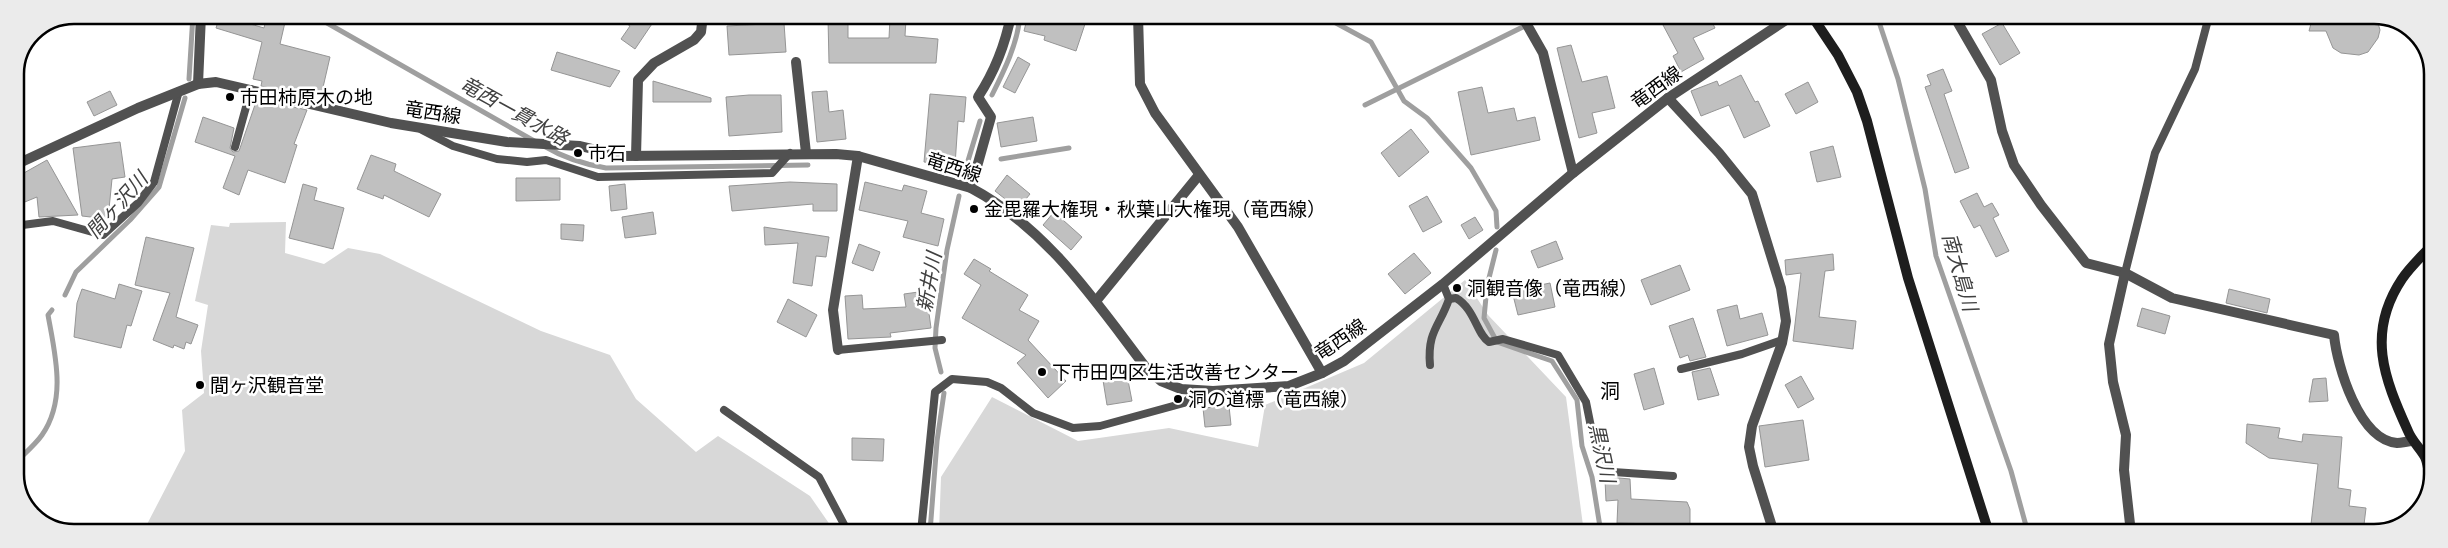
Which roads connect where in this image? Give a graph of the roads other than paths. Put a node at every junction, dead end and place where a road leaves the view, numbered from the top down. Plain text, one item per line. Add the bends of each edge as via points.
1 (201, 24) edge
2 (702, 24) edge
3 (1009, 24) edge
4 (1138, 24) edge
5 (1527, 24) edge
6 (1780, 24) edge
7 (1817, 24) edge
8 (1959, 24) edge
9 (2207, 24) edge
10 (796, 62) dead end
11 (198, 84) junction
12 (250, 89) junction
13 (179, 91) junction
14 (1668, 98) junction
15 (418, 128) junction
16 (235, 147) dead end
17 (806, 153) junction
18 (789, 155) junction
19 (636, 156) junction
20 (858, 156) junction
21 (24, 161) edge
22 (1573, 173) junction
23 (1199, 175) junction
24 (971, 188) junction
25 (24, 225) edge
26 (2424, 254) edge
27 (2125, 274) junction
28 (1443, 284) junction
29 (1449, 299) junction
30 (1096, 301) junction
31 (941, 340) dead end
32 (1782, 340) junction
33 (838, 350) joint
34 (1430, 365) dead end
35 (1681, 369) dead end
36 (1322, 373) junction
37 (1199, 390) junction
38 (724, 410) dead end
39 (2413, 440) junction
40 (2424, 453) edge
41 (1673, 476) dead end
42 (844, 524) edge
43 (921, 524) edge
44 (1771, 524) edge
45 (1986, 524) edge
46 (2130, 524) edge

1 - 11 street
2 - 19 street via 701,32 694,40 654,63 638,80
3 - 24 street via 992,76 978,97 991,117
4 - 23 street via 1140,84 1155,113
5 - 22 street via 1543,53
6 - 14 street, 竜西線
7 - 45 street via 1857,92 1867,121 1908,278
8 - 27 street via 1991,80 2002,131 2014,165 2040,205 2086,263
9 - 27 lane via 2195,69 2155,153
10 - 17 street
11 - 12 street, 竜西線 via 216,82
11 - 13 street, 竜西線
12 - 15 street, 竜西線
12 - 16 lane
13 - 21 street, 竜西線
13 - 25 lane via 154,182 138,203 103,235 53,222
14 - 22 street, 竜西線
14 - 32 street via 1752,194 1781,288 1786,321
15 - 18 lane via 453,146 497,159 546,160 598,177 773,172
15 - 19 street, 竜西線 via 528,143 580,146
17 - 18 street, 竜西線
17 - 20 street, 竜西線
18 - 19 street, 竜西線
20 - 24 street, 竜西線
20 - 33 street via 833,310
22 - 28 street, 竜西線
23 - 30 street
23 - 36 street via 1238,227
24 - 30 street, 竜西線 via 986,196 1053,250
26 - 39 street via 2402,279 2385,311 2381,328 2386,380
27 - 39 street via 2172,298 2334,335 2342,376 2371,427 2397,443
27 - 46 street via 2109,344 2112,382 2126,435 2124,470
28 - 29 lane
28 - 36 street, 竜西線 via 1344,360
29 - 34 lane via 1431,339 1428,351
29 - 41 lane via 1456,298 1464,303 1484,339 1489,342 1504,339 1558,355 1586,402 1594,442 1613,472
30 - 37 street, 竜西線 via 1148,369 1161,381 1180,389
31 - 33 lane
32 - 35 lane
32 - 44 street via 1752,426 1749,447
36 - 37 street, 竜西線 via 1290,386 1236,391
37 - 43 lane via 1184,403 1100,426 1073,428 1033,413 1001,388 986,382 952,379 935,392
38 - 42 lane via 819,476
39 - 40 street

